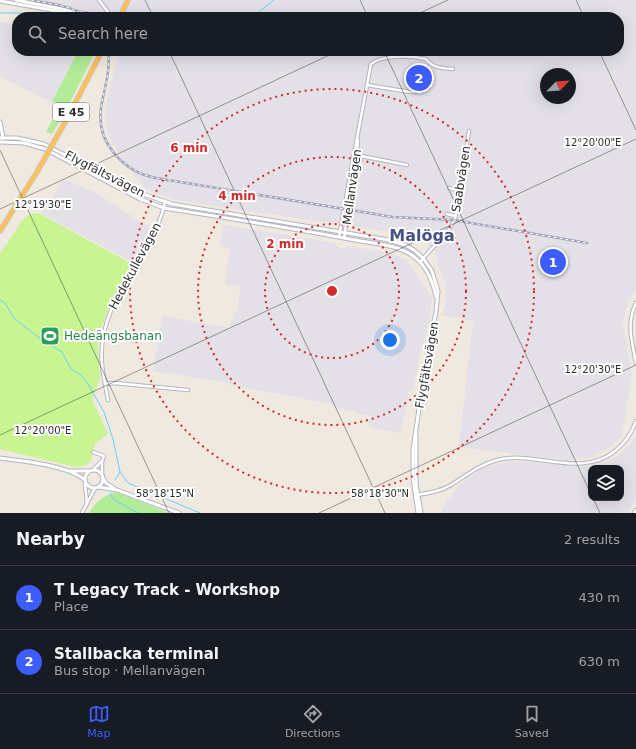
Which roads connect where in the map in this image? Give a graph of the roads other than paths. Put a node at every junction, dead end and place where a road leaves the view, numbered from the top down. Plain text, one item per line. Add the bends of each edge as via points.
1 (16, 0) edge
2 (99, 0) edge
3 (128, 0) edge
4 (0, 1) edge
5 (63, 12) edge
6 (77, 12) edge
7 (108, 12) edge
8 (122, 12) edge
9 (99, 56) edge
10 (453, 70) dead end
11 (367, 85) junction
12 (415, 92) dead end
13 (0, 122) edge
14 (469, 131) dead end
15 (1, 138) edge
16 (2, 142) edge
17 (355, 154) junction
18 (407, 165) dead end
19 (449, 188) dead end
20 (458, 190) junction
21 (165, 202) junction
22 (164, 208) junction
23 (448, 214) dead end
24 (455, 216) junction
25 (0, 231) edge
26 (340, 232) junction
27 (345, 233) junction
28 (339, 237) junction
29 (344, 238) junction
30 (423, 258) junction
31 (420, 262) junction
32 (437, 299) junction
33 (636, 302) edge
34 (636, 363) edge
35 (105, 384) junction
36 (188, 390) dead end
37 (108, 400) dead end
38 (636, 422) edge
39 (93, 452) dead end
40 (0, 458) edge
41 (102, 461) junction
42 (91, 470) junction
43 (66, 471) junction
44 (103, 477) junction
45 (85, 482) junction
46 (96, 488) junction
47 (117, 490) junction
48 (416, 495) junction
49 (86, 504) junction
50 (636, 510) edge
51 (82, 513) edge
52 (179, 513) edge
53 (418, 513) edge
54 (421, 513) edge
55 (634, 513) edge

1 - 6 street
2 - 7 street
3 - 8 highway
4 - 5 street
9 - 25 highway, E 45, bridge via 37,172
10 - 11 street, Mellanvägen via 430,65 426,59 398,57 372,63
11 - 12 street
11 - 17 street, Mellanvägen
13 - 15 street
14 - 20 street, Saabvägen
15 - 16 street
15 - 21 street, Flygfältsvägen via 24,139 44,144 129,189
16 - 22 street, Flygfältsvägen via 24,143 45,148 130,194
17 - 18 street
17 - 26 street, Mellanvägen
17 - 27 street, Mellanvägen
19 - 20 street
20 - 24 street, Saabvägen
21 - 22 street, Hedekullevägen
21 - 26 street, Flygfältsvägen
22 - 28 street, Flygfältsvägen
22 - 35 street, Hedekullevägen via 152,237 110,313 102,347
23 - 24 street
24 - 30 street, Saabvägen via 450,228
26 - 27 street, Flygfältsvägen
26 - 28 street, Mellanvägen
27 - 29 street, Mellanvägen
27 - 30 street, Flygfältsvägen via 396,242 414,250
28 - 29 street, Flygfältsvägen
29 - 31 street, Flygfältsvägen via 400,248
30 - 31 street, Saabvägen
30 - 32 street, Flygfältsvägen via 435,280
31 - 32 street, Flygfältsvägen via 430,278
32 - 48 street, Flygfältsvägen via 413,449
33 - 34 street via 630,321
35 - 36 street
35 - 37 street, Hedekullevägen
38 - 48 street via 632,432 620,447 605,458 594,462 570,464 516,458 499,460 482,465 444,489
39 - 41 street via 104,456
40 - 43 street
41 - 42 street
41 - 44 street
42 - 43 street
42 - 44 street via 99,471
42 - 45 street via 86,475
43 - 45 street via 79,476
44 - 46 street via 102,483
44 - 47 street via 106,483
45 - 46 street via 89,487
45 - 49 street
46 - 47 street
46 - 49 street
47 - 52 street
48 - 53 street, Flygfältsvägen
48 - 54 street, Flygfältsvägen
49 - 51 street
50 - 55 street

